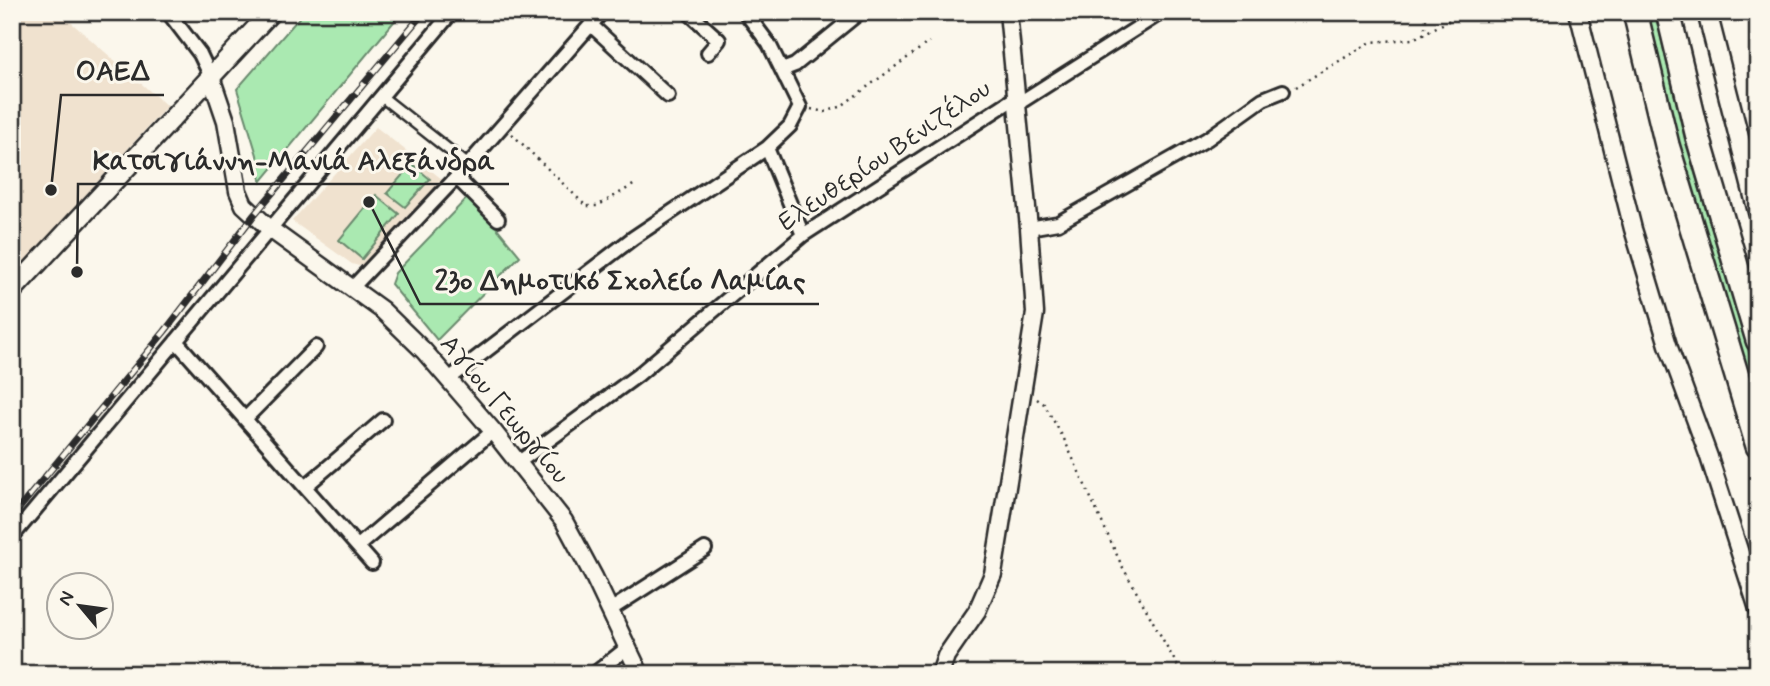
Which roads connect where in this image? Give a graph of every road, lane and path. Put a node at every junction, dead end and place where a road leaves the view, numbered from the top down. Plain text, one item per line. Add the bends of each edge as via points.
1 (168, 12) edge
2 (271, 12) edge
3 (452, 12) edge
4 (602, 12) edge
5 (688, 12) edge
6 (745, 12) edge
7 (860, 12) edge
8 (1008, 12) edge
9 (1162, 12) edge
10 (1426, 12) edge
11 (1466, 12) edge
12 (1578, 12) edge
13 (1635, 12) edge
14 (1668, 12) edge
15 (1707, 12) edge
16 (591, 25) junction
17 (1424, 35) junction
18 (929, 42) dead end
19 (708, 53) dead end
20 (782, 70) junction
21 (211, 77) junction
22 (1283, 92) joint
23 (668, 96) dead end
24 (382, 97) junction
25 (1015, 101) junction
26 (800, 107) junction
27 (503, 126) junction
28 (767, 148) junction
29 (468, 165) junction
30 (457, 178) junction
31 (637, 183) dead end
32 (1758, 212) edge
33 (498, 219) dead end
34 (1029, 228) junction
35 (270, 229) junction
36 (803, 234) junction
37 (353, 287) junction
38 (12, 291) edge
39 (1758, 340) edge
40 (176, 341) junction
41 (316, 347) dead end
42 (449, 379) junction
43 (1023, 388) junction
44 (244, 419) junction
45 (383, 420) dead end
46 (493, 431) junction
47 (1758, 446) edge
48 (519, 462) junction
49 (306, 486) junction
50 (12, 537) edge
51 (358, 546) junction
52 (705, 549) dead end
53 (372, 562) dead end
54 (1758, 609) edge
55 (610, 610) junction
56 (627, 648) junction
57 (594, 674) edge
58 (640, 674) edge
59 (940, 674) edge
60 (1182, 674) edge

1 - 21 street via 200,54
2 - 21 main road
3 - 24 street
4 - 16 street
5 - 19 street via 719,40
6 - 20 street
7 - 20 street
8 - 25 street
9 - 25 street, Ελευθερίου Βενιζέλου
10 - 17 path
11 - 17 path
12 - 54 street via 1640,254
13 - 47 highway via 1678,181
14 - 39 highway via 1698,137
15 - 32 main road
16 - 23 street
16 - 27 street
17 - 22 path via 1370,42
18 - 26 path via 840,107 824,112
20 - 26 street
21 - 35 street, Αγίου Γεωργίου via 229,132 241,199
21 - 38 main road
22 - 34 street via 1263,99 1207,139 1058,223
24 - 29 street
24 - 35 street
25 - 34 street
25 - 36 street, Ελευθερίου Βενιζέλου
26 - 28 street
27 - 29 street
27 - 31 path via 586,206 597,206
28 - 36 street
28 - 42 street via 633,237
29 - 30 street
30 - 33 street
30 - 37 street
34 - 43 street via 1035,313
35 - 37 street, Αγίου Γεωργίου
35 - 40 street
36 - 48 street, Ελευθερίου Βενιζέλου via 638,375
37 - 42 street, Αγίου Γεωργίου via 401,327
40 - 44 street
40 - 50 street
41 - 44 street
42 - 46 street, Αγίου Γεωργίου
43 - 59 street via 993,574
43 - 60 path via 1044,404 1064,439 1121,564
44 - 49 street
45 - 49 street
46 - 48 street, Αγίου Γεωργίου
46 - 51 street
48 - 55 street, Αγίου Γεωργίου via 564,521
49 - 51 street
51 - 53 street
52 - 55 street
55 - 56 street, Αγίου Γεωργίου
56 - 57 street
56 - 58 street, Αγίου Γεωργίου

